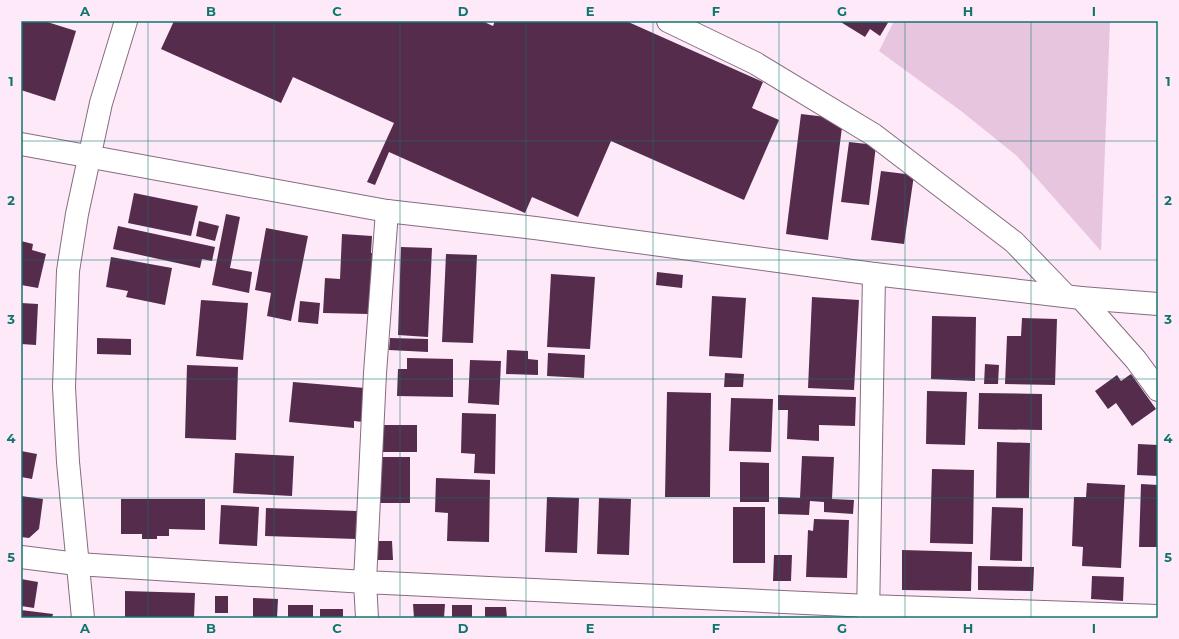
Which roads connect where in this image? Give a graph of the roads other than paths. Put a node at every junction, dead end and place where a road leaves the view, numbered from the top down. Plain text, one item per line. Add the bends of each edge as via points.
1 (126, 21) edge
2 (668, 21) edge
3 (21, 144) edge
4 (90, 157) junction
5 (387, 211) junction
6 (874, 274) junction
7 (1074, 297) junction
8 (1158, 304) edge
9 (1158, 390) edge
10 (21, 557) edge
11 (77, 564) junction
12 (365, 582) junction
13 (868, 612) edge
14 (1158, 616) edge
15 (83, 618) edge
16 (367, 618) edge

1 - 4 street via 101,103
2 - 7 street via 755,63 874,135 1014,242
3 - 4 street
4 - 5 street
4 - 11 street via 69,264 65,330 64,387
5 - 6 street via 535,228
5 - 12 street
6 - 7 street
6 - 13 street
7 - 8 street
7 - 9 street via 1136,360
10 - 11 street
11 - 12 street
11 - 15 street
12 - 13 street
12 - 16 street
13 - 14 street

